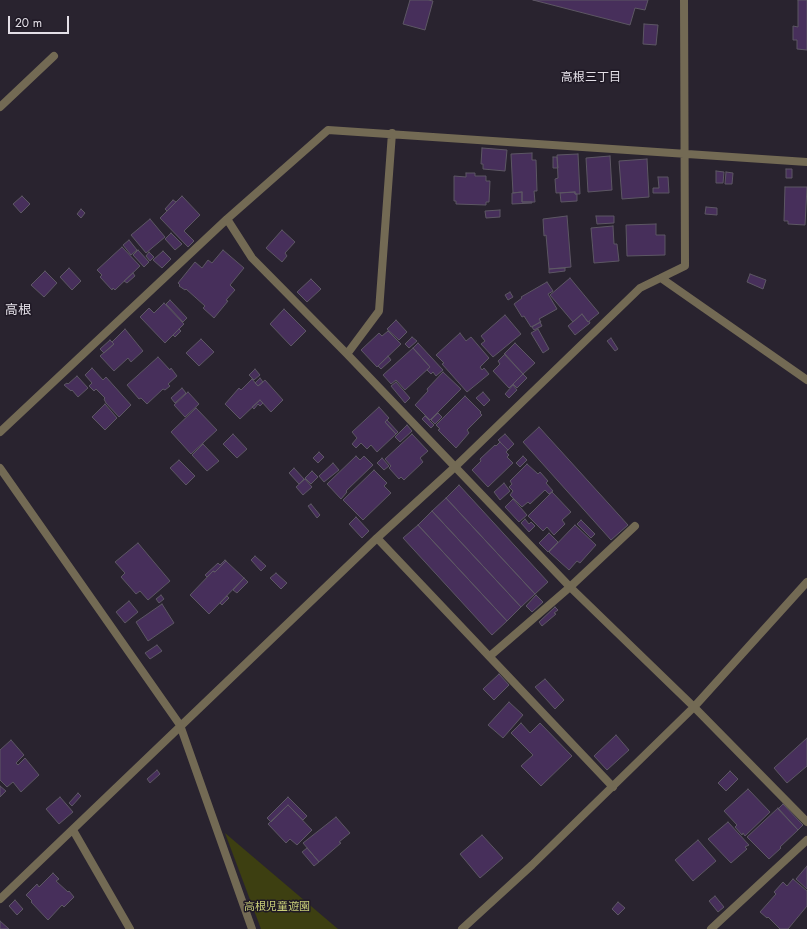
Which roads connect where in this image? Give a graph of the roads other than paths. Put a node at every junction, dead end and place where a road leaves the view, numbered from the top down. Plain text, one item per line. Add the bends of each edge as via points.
1 (684, 0) edge
2 (54, 56) dead end
3 (0, 107) edge
4 (392, 133) junction
5 (685, 153) junction
6 (807, 162) edge
7 (227, 219) junction
8 (661, 278) junction
9 (347, 354) junction
10 (807, 380) edge
11 (0, 432) edge
12 (456, 466) junction
13 (0, 468) edge
14 (635, 526) dead end
15 (377, 538) junction
16 (807, 582) edge
17 (570, 587) junction
18 (490, 656) junction
19 (694, 707) junction
20 (180, 725) junction
21 (613, 788) junction
22 (807, 822) edge
23 (73, 830) junction
24 (807, 840) edge
25 (0, 899) edge
26 (130, 929) edge
27 (252, 929) edge
28 (462, 929) edge
29 (711, 929) edge

1 - 5 street
2 - 3 street
4 - 5 street
4 - 7 street via 328,130
4 - 9 street via 379,311
5 - 6 street
5 - 8 street via 685,266
7 - 9 street via 252,258
7 - 11 street
8 - 10 street
8 - 12 street via 640,288
9 - 12 street
12 - 15 street
12 - 17 street
13 - 20 street
14 - 17 street
15 - 18 street
15 - 20 street
16 - 19 street
17 - 18 street
17 - 19 street
18 - 21 street
19 - 21 street
19 - 22 street
20 - 23 street
20 - 27 street
21 - 28 street
23 - 25 street
23 - 26 street
24 - 29 street

